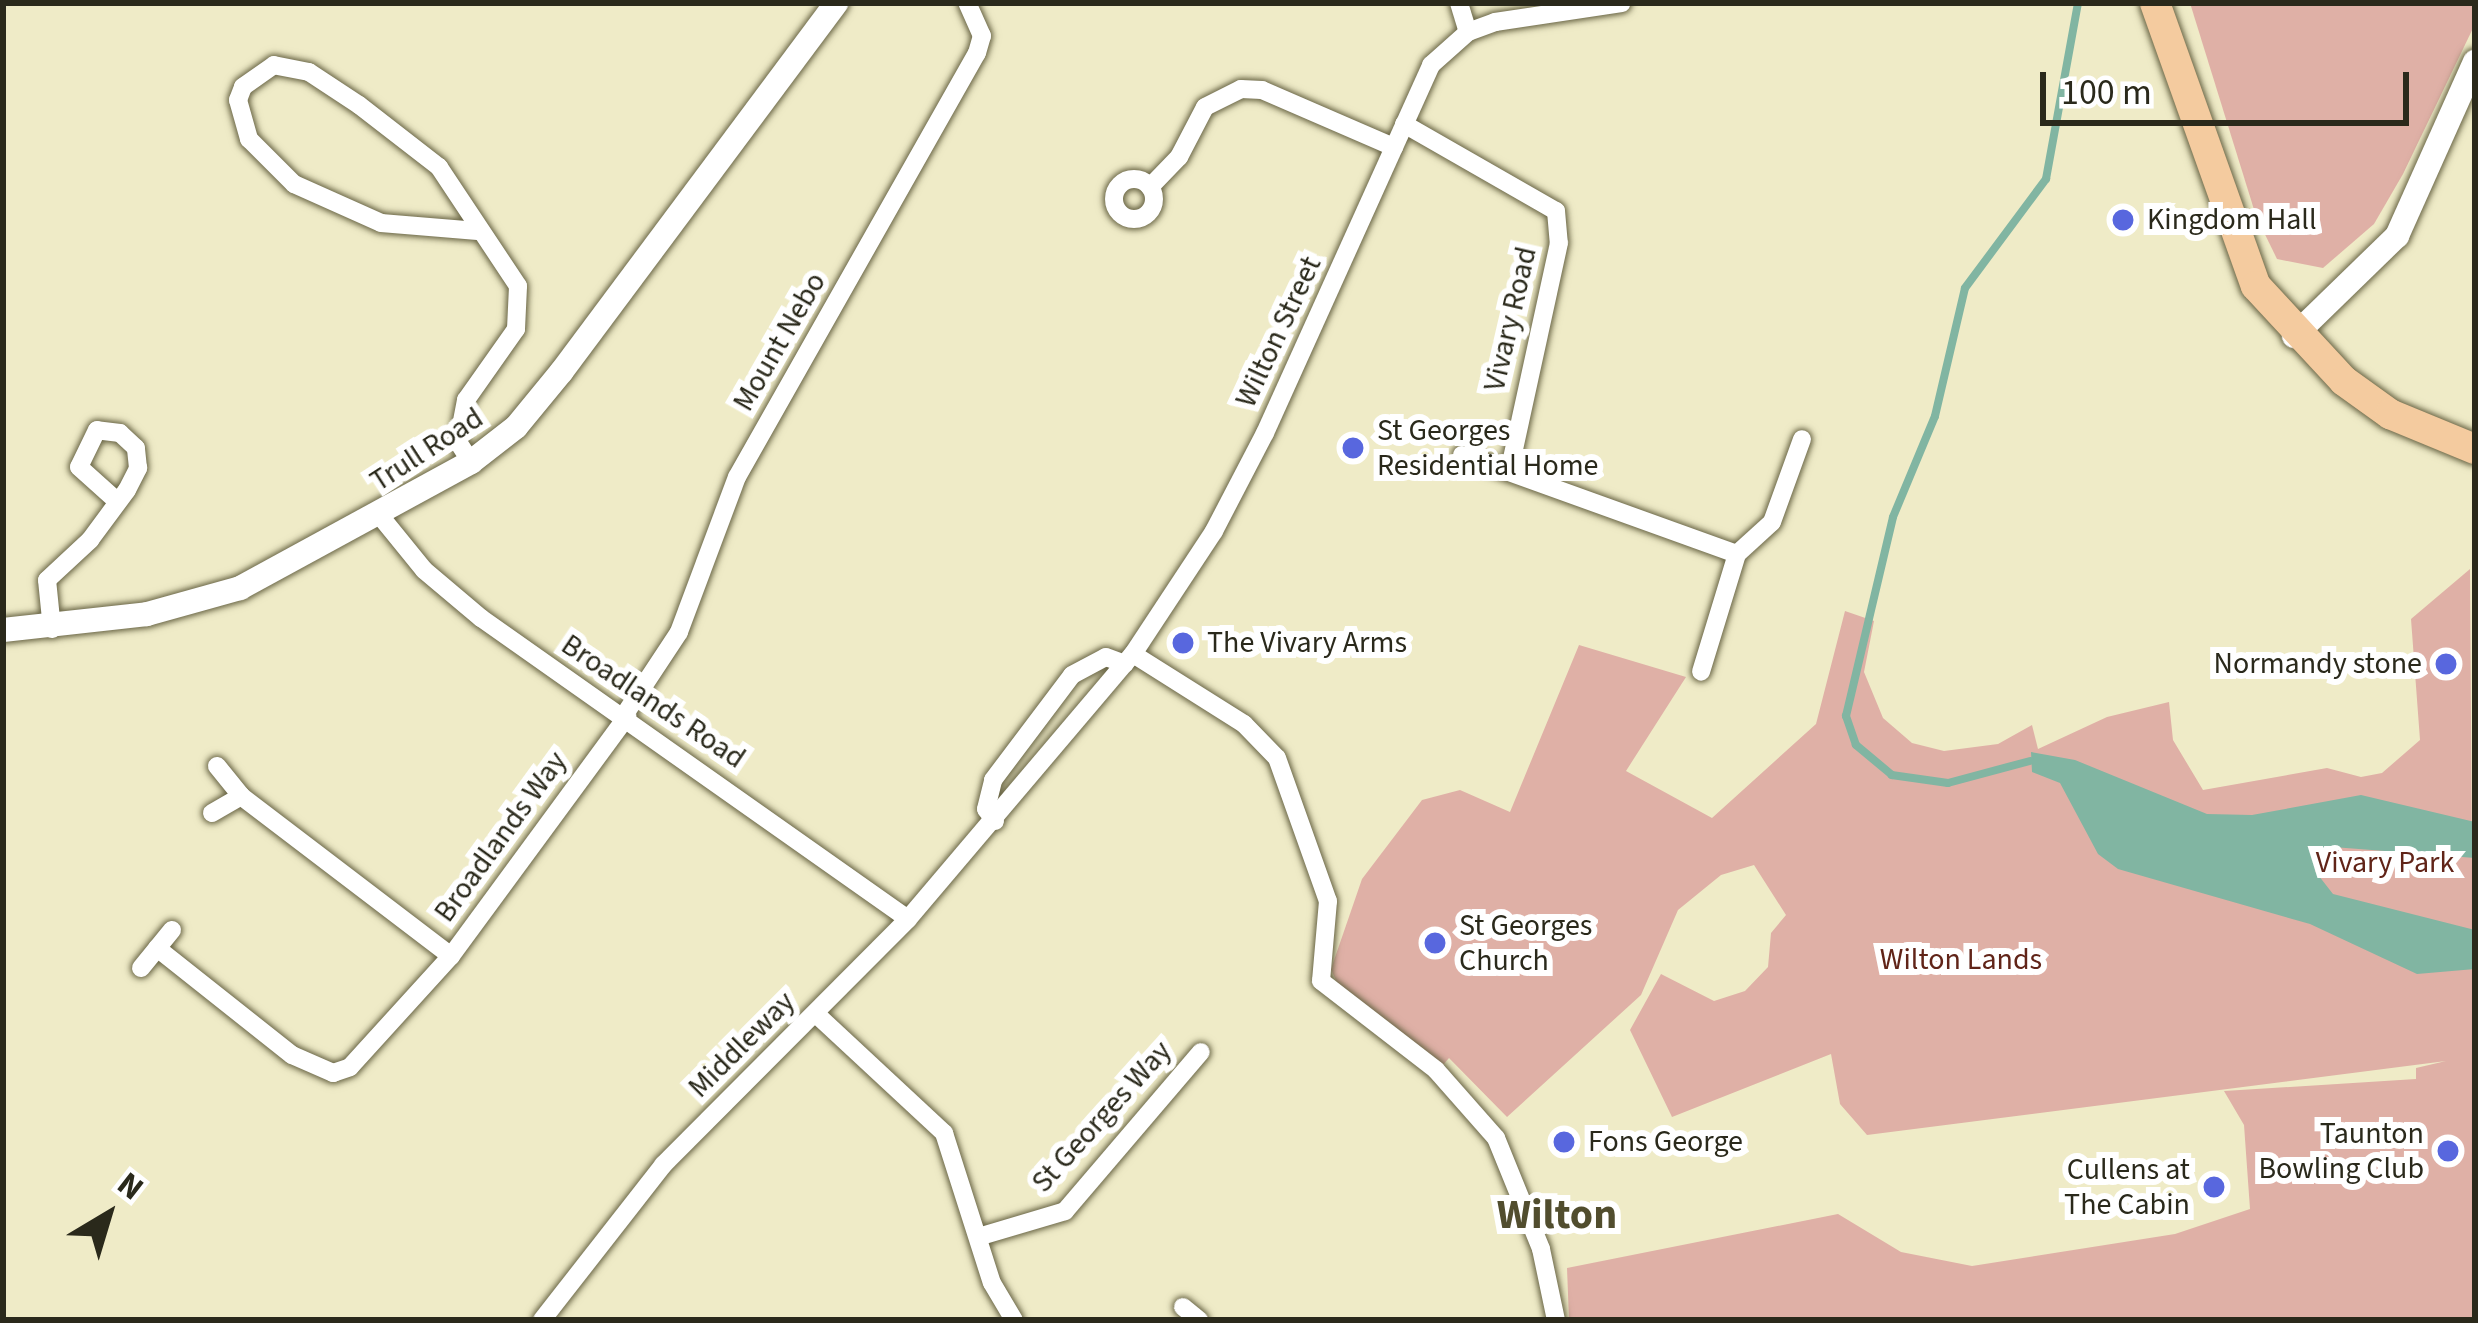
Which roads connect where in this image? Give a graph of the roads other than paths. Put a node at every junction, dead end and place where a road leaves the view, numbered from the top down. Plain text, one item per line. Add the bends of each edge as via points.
1 (836, 3) edge
2 (967, 3) edge
3 (1460, 3) edge
4 (1622, 3) edge
5 (2155, 3) edge
6 (1468, 32) junction
7 (2475, 62) edge
8 (1404, 124) junction
9 (1394, 148) junction
10 (1150, 187) dead end
11 (478, 231) junction
12 (2294, 336) junction
13 (1802, 440) dead end
14 (2475, 448) edge
15 (1462, 455) dead end
16 (471, 462) junction
17 (1509, 472) junction
18 (118, 502) dead end
19 (381, 517) junction
20 (1737, 554) junction
21 (52, 629) junction
22 (3, 630) edge
23 (1129, 658) junction
24 (1701, 672) dead end
25 (626, 715) junction
26 (217, 766) dead end
27 (241, 796) junction
28 (212, 813) dead end
29 (995, 821) junction
30 (908, 920) junction
31 (172, 930) dead end
32 (157, 948) junction
33 (451, 956) junction
34 (141, 968) dead end
35 (816, 1013) junction
36 (1201, 1052) dead end
37 (978, 1237) junction
38 (1183, 1307) dead end
39 (542, 1320) edge
40 (1015, 1320) edge
41 (1199, 1320) edge
42 (1556, 1320) edge

1 - 16 street, Trull Road via 562,371 516,427
2 - 25 street, Mount Nebo via 982,36 977,53 737,477 679,632
3 - 6 street
4 - 6 street
5 - 12 main road via 2226,218 2256,286
6 - 8 street, Wilton Street via 1431,65
7 - 12 street via 2397,236
8 - 9 street, Wilton Street
8 - 17 street, Vivary Road via 1544,202 1562,226
9 - 10 street via 1262,90 1241,89 1205,107 1179,157
9 - 23 street, Wilton Street via 1257,450
11 - 11 street via 439,167 309,72 274,65 243,86 238,100 249,139 294,184 381,223
11 - 16 street via 518,286 521,308 516,329 466,400 458,442
12 - 14 main road via 2390,414
13 - 20 street via 1772,522
15 - 17 street
16 - 19 street, Trull Road
17 - 20 street
18 - 21 street via 47,580
19 - 21 street, Trull Road via 240,588
19 - 25 street, Broadlands Road via 424,570 481,618
20 - 24 street
21 - 22 street, Trull Road
23 - 29 street, Middleway
23 - 29 street via 1106,657 1072,675 993,780 986,809
23 - 42 street via 1244,724 1277,758 1328,901 1321,981 1436,1070 1496,1138 1541,1249
25 - 30 street, Broadlands Road
25 - 33 street, Broadlands Way
26 - 27 street, Broadlands Way
27 - 28 street
27 - 33 street, Broadlands Way
29 - 30 street, Middleway
30 - 35 street, Middleway
31 - 32 street
32 - 33 street via 292,1054 333,1073 379,1039
32 - 34 street
35 - 37 street via 944,1133
35 - 39 street, Middleway via 663,1165
36 - 37 street, St Georges Way via 1065,1211
37 - 40 street
38 - 41 street

